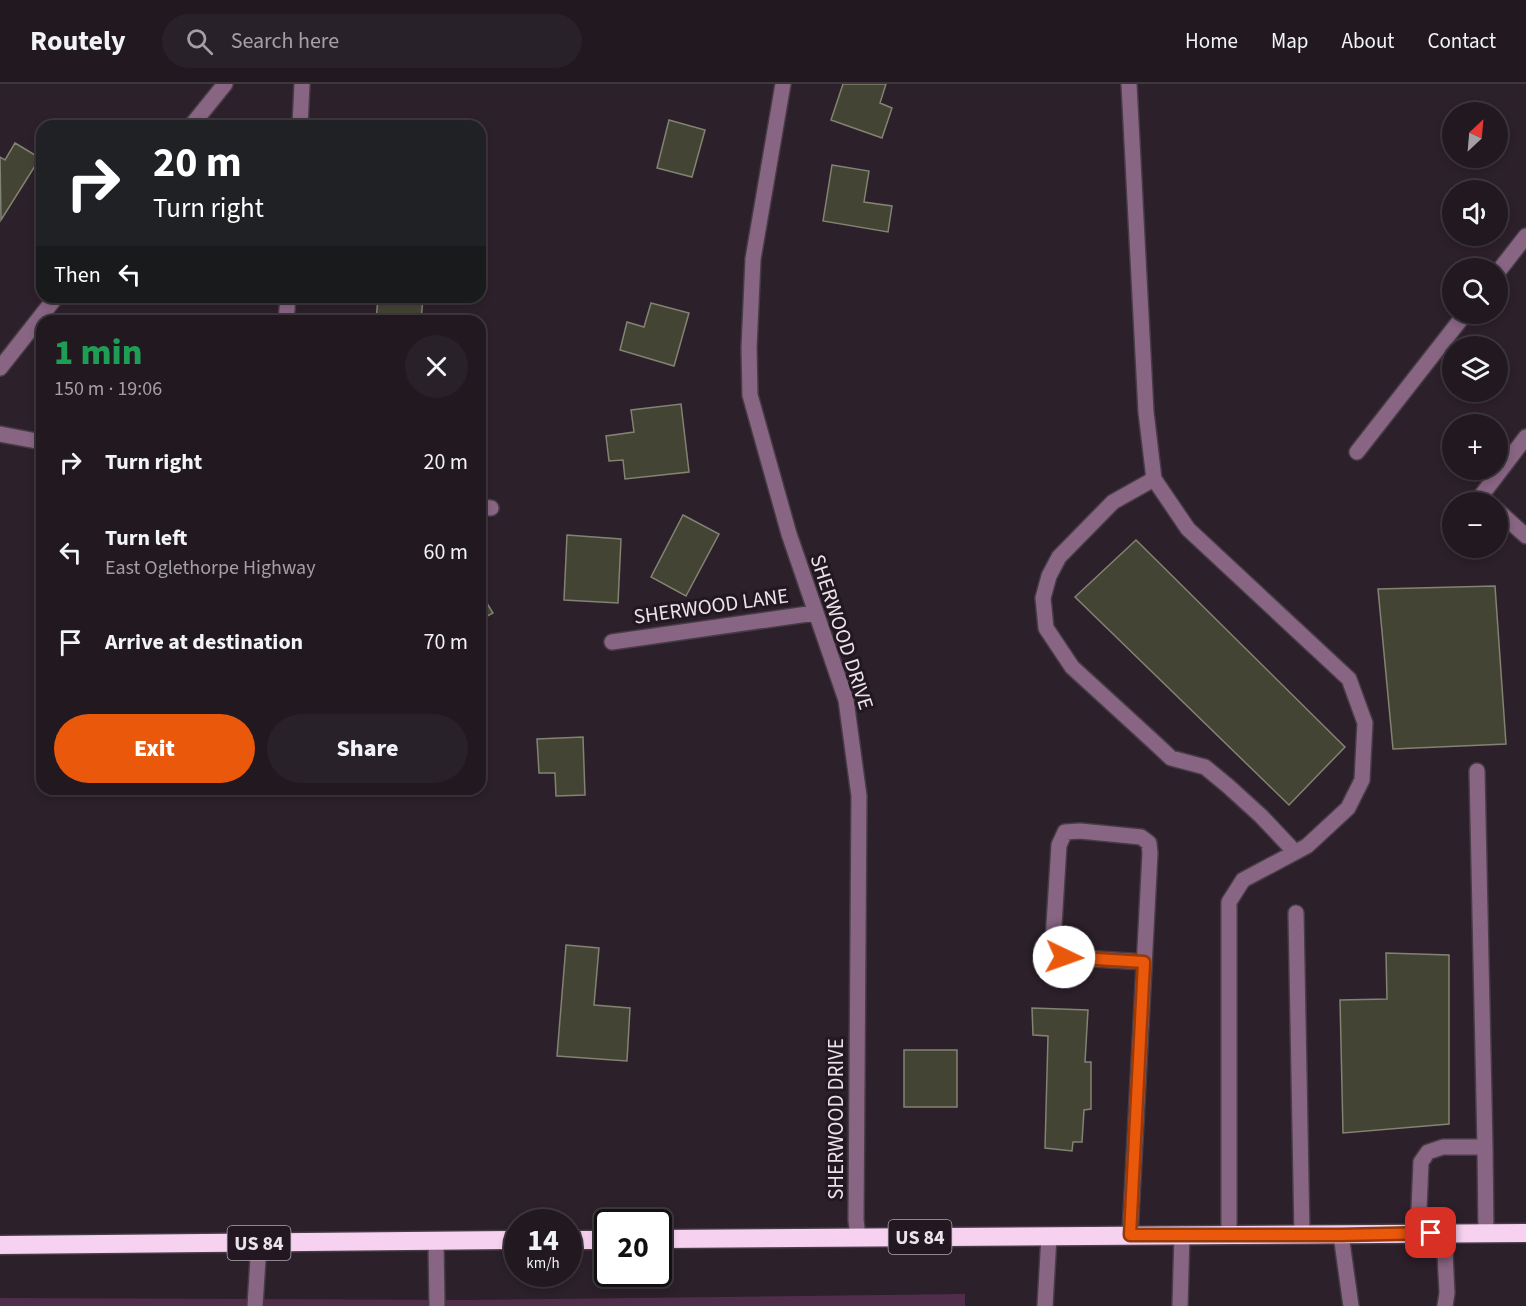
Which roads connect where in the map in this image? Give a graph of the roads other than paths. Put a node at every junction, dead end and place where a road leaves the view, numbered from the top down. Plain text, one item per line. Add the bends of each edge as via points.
1 (225, 84) edge
2 (302, 84) edge
3 (783, 84) edge
4 (1129, 84) edge
5 (196, 120) edge
6 (300, 120) edge
7 (1526, 236) edge
8 (1508, 259) edge
9 (51, 303) edge
10 (42, 315) edge
11 (36, 322) edge
12 (1457, 324) edge
13 (0, 368) edge
14 (0, 435) edge
15 (1526, 436) edge
16 (36, 441) edge
17 (1357, 452) dead end
18 (1154, 479) junction
19 (1483, 492) edge
20 (1508, 520) edge
21 (1526, 536) edge
22 (815, 613) junction
23 (612, 642) dead end
24 (1477, 771) dead end
25 (1295, 852) junction
26 (1296, 913) dead end
27 (1144, 962) junction
28 (1485, 1147) junction
29 (1418, 1233) junction
30 (1444, 1233) junction
31 (1486, 1233) junction
32 (1526, 1233) edge
33 (1182, 1234) junction
34 (1302, 1234) junction
35 (1130, 1235) junction
36 (1229, 1235) junction
37 (1341, 1235) junction
38 (1049, 1236) junction
39 (858, 1237) junction
40 (672, 1239) edge
41 (504, 1240) edge
42 (436, 1241) junction
43 (259, 1243) junction
44 (0, 1245) edge
45 (255, 1306) edge
46 (437, 1306) edge
47 (1045, 1306) edge
48 (1180, 1306) edge
49 (1352, 1306) edge
50 (1445, 1306) edge

1 - 5 street
2 - 6 street
3 - 22 street, SHERWOOD DRIVE via 753,259 750,395
4 - 18 street via 1146,412
7 - 8 street
9 - 10 street
11 - 13 street
12 - 17 street
14 - 16 street
15 - 19 street
18 - 25 street via 1188,530 1349,679 1365,723 1362,780 1348,808 1307,846
18 - 25 street via 1113,502 1059,557 1043,598 1046,628 1072,667 1155,743 1172,758 1205,767
20 - 21 street
22 - 23 street, SHERWOOD LANE
22 - 39 street, SHERWOOD DRIVE via 846,700 859,796
24 - 28 street
25 - 36 street via 1243,880 1229,902
26 - 34 street
27 - 27 street via 1149,843 1142,837 1065,832 1059,845 1054,950 1064,957
27 - 35 street
28 - 29 street via 1443,1147 1428,1152 1421,1162
28 - 31 street
29 - 30 highway, US 84
29 - 37 highway, US 84
30 - 31 highway, US 84
30 - 50 street
31 - 32 highway, US 84
33 - 35 highway, US 84
33 - 36 highway, US 84
33 - 48 street
34 - 36 highway, US 84
34 - 37 highway, US 84
35 - 38 highway, US 84
37 - 49 street
38 - 39 highway, US 84
38 - 47 street
39 - 40 highway, US 84
41 - 42 highway, US 84
42 - 43 highway, US 84
42 - 46 street
43 - 44 highway, US 84
43 - 45 street

